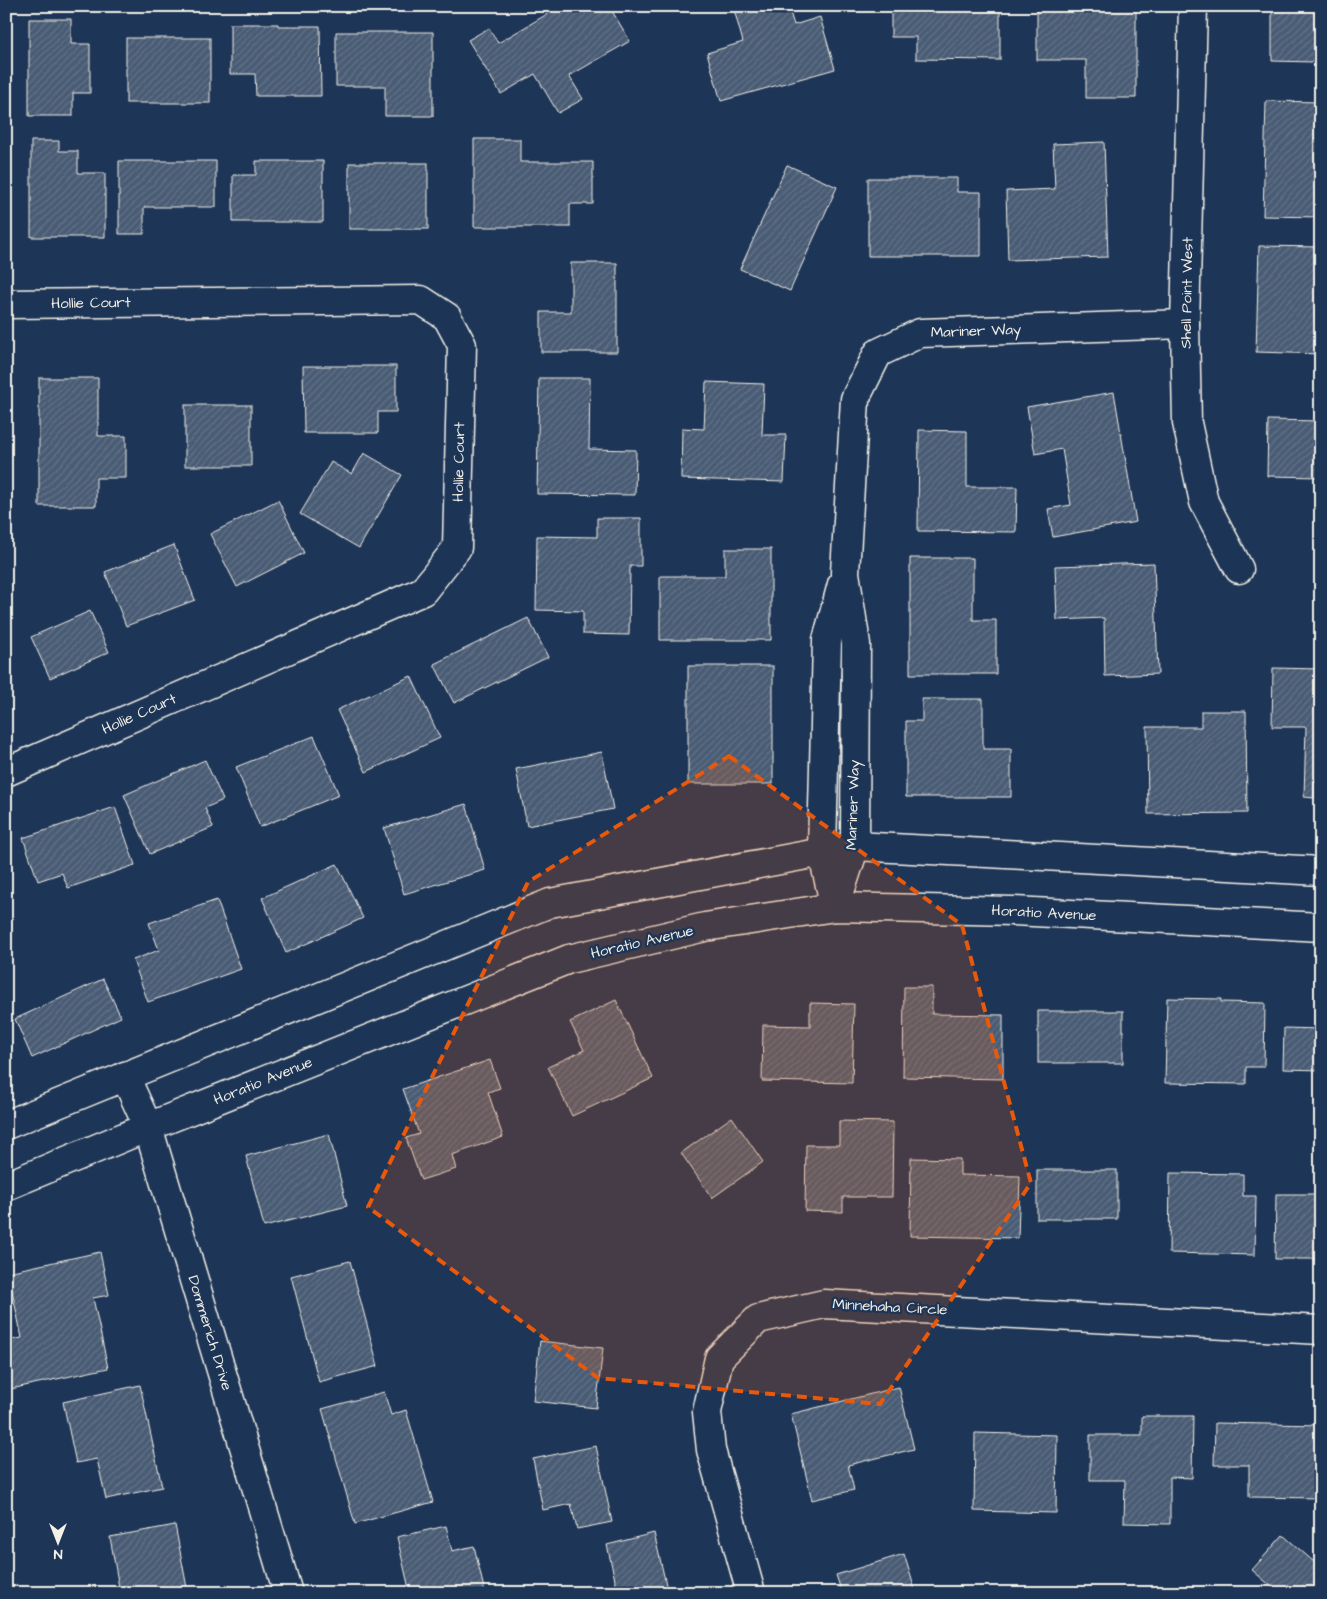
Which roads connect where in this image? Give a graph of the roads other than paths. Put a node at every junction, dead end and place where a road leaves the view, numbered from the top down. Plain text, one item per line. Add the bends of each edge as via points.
1 (1193, 6) edge
2 (6, 304) edge
3 (1185, 324) junction
4 (1239, 569) dead end
5 (845, 573) junction
6 (6, 772) edge
7 (855, 846) junction
8 (822, 851) junction
9 (1321, 871) edge
10 (835, 907) junction
11 (1321, 927) edge
12 (126, 1076) junction
13 (6, 1126) edge
14 (148, 1127) junction
15 (6, 1186) edge
16 (1321, 1330) edge
17 (288, 1593) edge
18 (751, 1593) edge

1 - 3 street, Shell Point West
2 - 6 street, Hollie Court via 421,300 446,317 462,345 457,548 423,590
3 - 4 street, Shell Point West via 1187,423 1200,484 1204,502
3 - 5 street, Mariner Way via 920,334 878,353 855,399
5 - 7 street, Mariner Way via 856,644
5 - 8 street, Mariner Way via 827,640
7 - 8 street
7 - 9 street
7 - 10 street, Mariner Way
8 - 10 street, Mariner Way
8 - 12 street via 550,903
10 - 11 street, Horatio Avenue
10 - 14 street, Horatio Avenue via 705,927 569,958
12 - 13 street
12 - 14 street, Dommerich Drive
14 - 15 street, Horatio Avenue
14 - 17 street, Dommerich Drive
16 - 18 street, Minnehaha Circle via 824,1304 758,1319 719,1358 707,1412 711,1450

